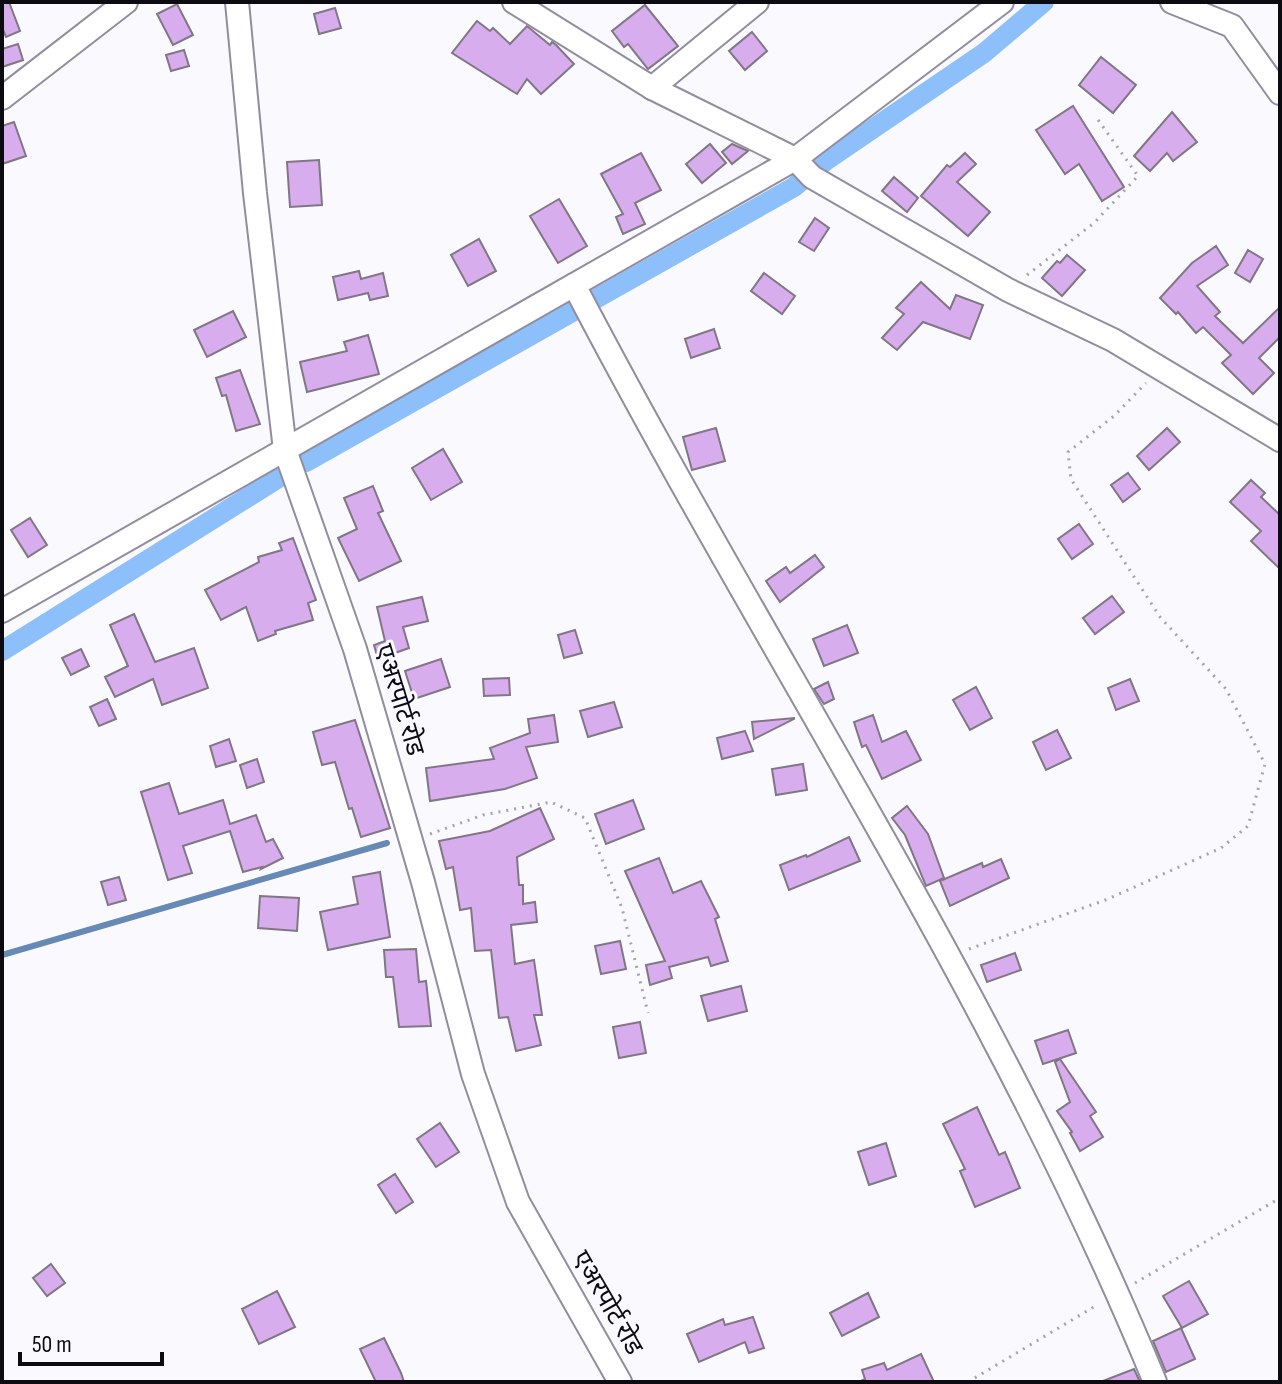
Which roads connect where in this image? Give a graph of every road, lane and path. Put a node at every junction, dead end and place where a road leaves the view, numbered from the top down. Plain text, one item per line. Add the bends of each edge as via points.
1 (126, 2) edge
2 (237, 2) edge
3 (514, 2) edge
4 (757, 2) edge
5 (1002, 2) edge
6 (1172, 2) edge
7 (652, 88) junction
8 (1280, 93) edge
9 (2, 98) edge
10 (1096, 117) dead end
11 (803, 168) junction
12 (1008, 290) junction
13 (581, 297) junction
14 (1160, 369) junction
15 (1280, 440) edge
16 (285, 450) junction
17 (2, 611) edge
18 (412, 841) junction
19 (949, 955) junction
20 (648, 1013) dead end
21 (1280, 1198) edge
22 (1119, 1293) junction
23 (620, 1382) edge
24 (968, 1382) edge
25 (1155, 1382) edge

1 - 9 street
2 - 16 street, एअरपोर्ट रोड
3 - 7 street
4 - 7 street
5 - 11 street
6 - 8 street via 1232,26
7 - 11 street
10 - 12 path via 1138,176 1094,223
11 - 12 street
11 - 13 street
12 - 14 street via 1113,340
13 - 16 street
13 - 19 street via 709,535
14 - 15 street
14 - 19 path via 1114,416 1068,452 1071,479 1160,617 1226,689 1265,764 1248,826 1221,848 1108,899
16 - 17 street
16 - 18 street, एअरपोर्ट रोड via 355,649
18 - 20 path via 483,815 551,802 585,818 622,908
18 - 23 street, एअरपोर्ट रोड via 473,1074 518,1202
19 - 22 street
21 - 22 path
22 - 24 path
22 - 25 street

